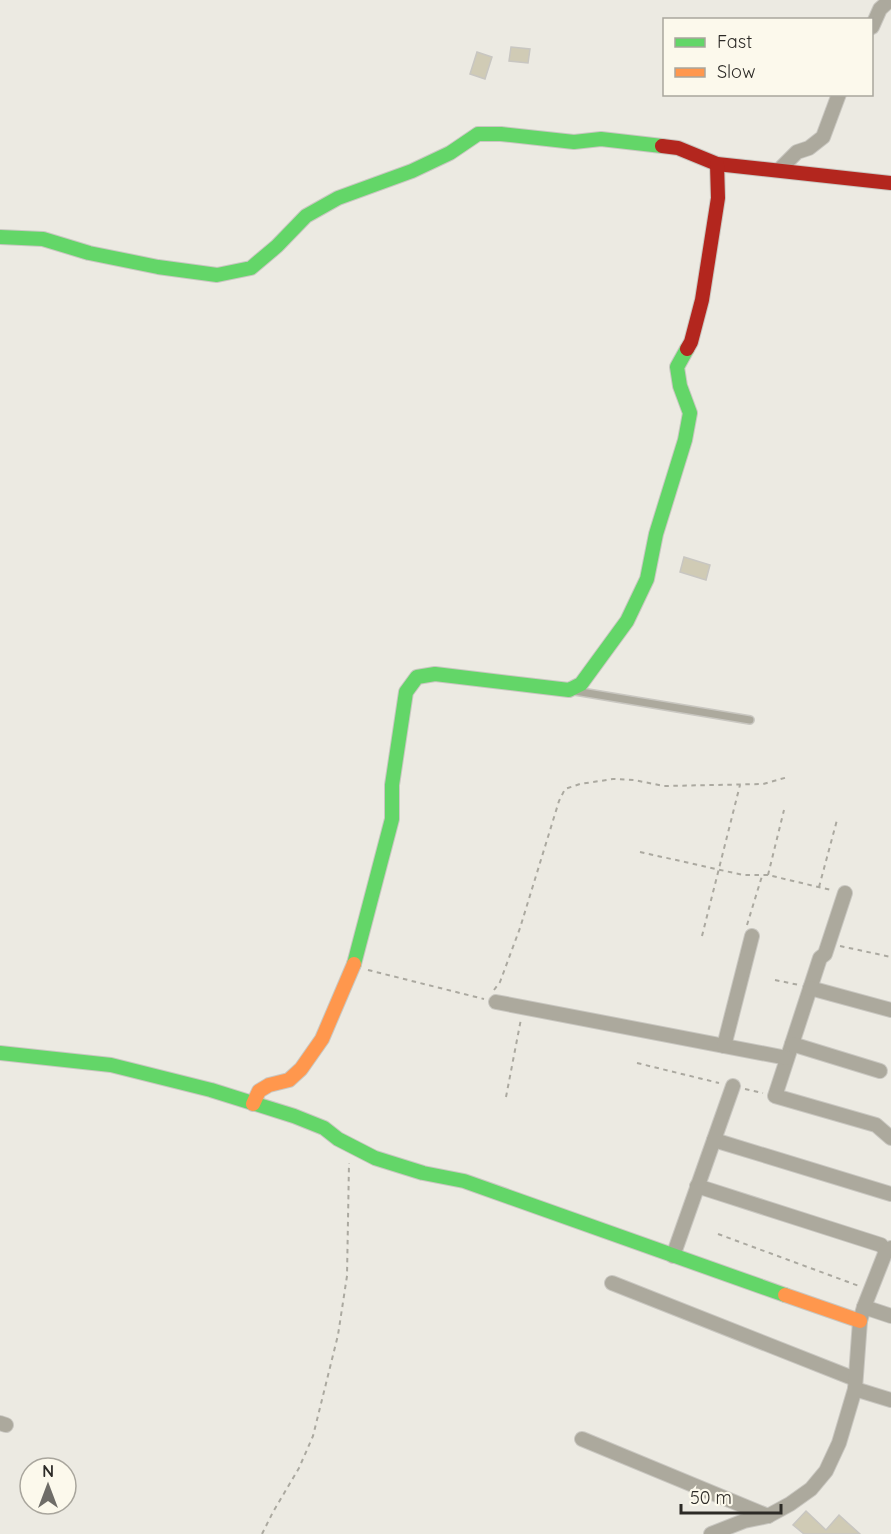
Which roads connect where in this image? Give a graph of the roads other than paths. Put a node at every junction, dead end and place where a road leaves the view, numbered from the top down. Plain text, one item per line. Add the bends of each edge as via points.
1 (890, 0) edge
2 (873, 25) edge
3 (838, 96) edge
4 (717, 164) junction
5 (779, 170) junction
6 (891, 183) edge
7 (0, 237) edge
8 (569, 690) junction
9 (750, 720) dead end
10 (845, 893) road end
11 (752, 936) road end
12 (810, 988) junction
13 (489, 1000) road end
14 (891, 1010) edge
15 (792, 1044) junction
16 (724, 1046) junction
17 (0, 1053) edge
18 (787, 1058) junction
19 (880, 1071) dead end
20 (733, 1086) road end
21 (253, 1104) junction
22 (891, 1138) edge
23 (714, 1140) junction
24 (697, 1186) junction
25 (891, 1194) edge
26 (889, 1250) edge
27 (673, 1256) junction
28 (612, 1283) dead end
29 (864, 1307) junction
30 (891, 1316) edge
31 (860, 1321) junction
32 (855, 1384) junction
33 (891, 1400) edge
34 (582, 1439) dead end
35 (768, 1516) junction
36 (711, 1534) edge

1 - 2 street via 880,9
3 - 5 street via 823,137 797,152
4 - 5 street
4 - 7 street via 678,148 601,139 574,142 478,134 412,171 338,198 306,216 251,268 217,275 89,253 43,239
4 - 8 street via 718,198 702,300 692,342 677,367 690,413 647,579 627,621 581,684
5 - 6 street
8 - 9 lane
8 - 21 street via 435,674 417,677 406,692 392,785 392,819 353,967 322,1039 301,1069 289,1080 259,1091
10 - 12 street
11 - 16 street
12 - 14 street
12 - 15 street
13 - 16 street
15 - 18 street
15 - 19 street
16 - 18 street
17 - 21 street via 111,1065
18 - 22 street via 775,1096 876,1125
20 - 23 street
21 - 27 street via 324,1128 375,1158 464,1181
23 - 24 street
23 - 25 street
24 - 26 street
24 - 27 street
26 - 29 street
27 - 31 street
28 - 32 street
29 - 30 street
29 - 31 street
31 - 32 street
32 - 33 street
32 - 35 street via 839,1443 826,1471 811,1489
34 - 35 street
35 - 36 street

